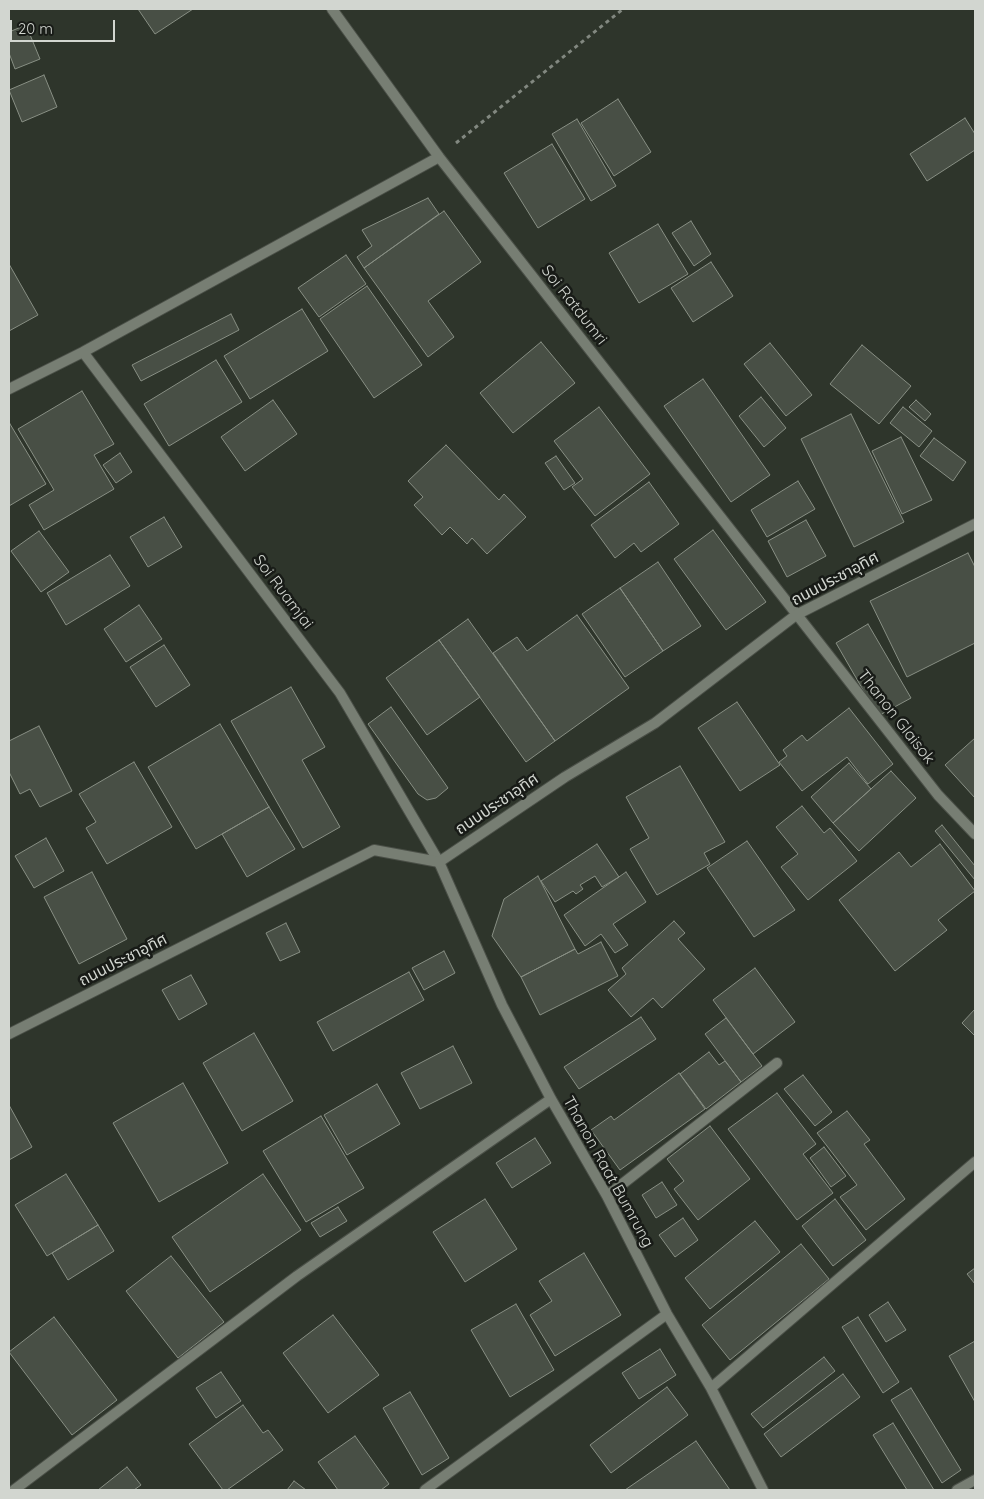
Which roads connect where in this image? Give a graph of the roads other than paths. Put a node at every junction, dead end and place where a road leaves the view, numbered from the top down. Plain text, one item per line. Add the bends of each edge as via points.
1 (332, 9) edge
2 (439, 157) junction
3 (83, 352) junction
4 (9, 389) edge
5 (975, 524) edge
6 (796, 615) junction
7 (975, 834) edge
8 (439, 862) junction
9 (9, 1034) edge
10 (777, 1063) dead end
11 (551, 1098) junction
12 (975, 1162) edge
13 (607, 1196) junction
14 (667, 1314) junction
15 (711, 1388) junction
16 (975, 1480) edge
17 (14, 1490) edge
18 (425, 1490) edge
19 (763, 1490) edge
20 (957, 1490) edge

1 - 2 street, Soi Ratdumri
2 - 3 street
2 - 6 street, Soi Ratdumri
3 - 4 street
3 - 8 street, Soi Ruamjai via 340,693
5 - 6 street, ถนนประชาอุทิศ
6 - 7 street, Thanon Glaisok via 938,795
6 - 8 street, ถนนประชาอุทิศ via 655,723 565,777
8 - 9 street, ถนนประชาอุทิศ via 374,850
8 - 11 street, Thanon Raat Bumrung via 502,1005
10 - 13 street
11 - 13 street, Thanon Raat Bumrung
11 - 17 street via 297,1276
12 - 15 street
13 - 14 street, Thanon Raat Bumrung
14 - 15 street, Thanon Raat Bumrung
14 - 18 street
15 - 19 street, Thanon Raat Bumrung
16 - 20 street

